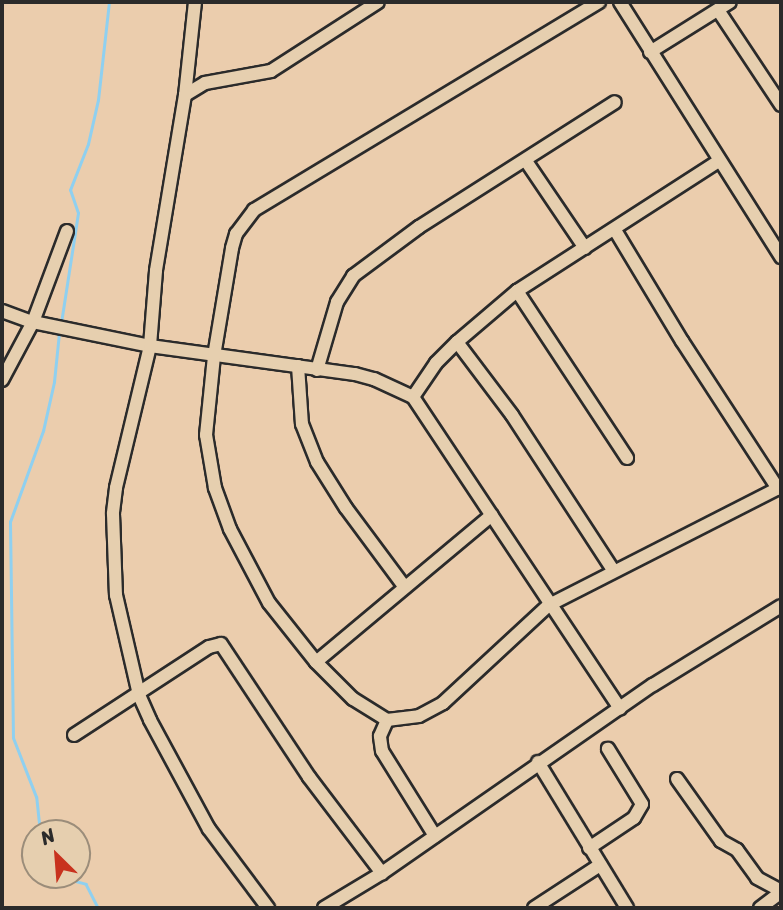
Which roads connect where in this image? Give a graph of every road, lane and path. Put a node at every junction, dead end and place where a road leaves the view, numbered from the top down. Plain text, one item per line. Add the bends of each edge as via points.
1 (195, 2) edge
2 (378, 2) edge
3 (599, 2) edge
4 (620, 2) edge
5 (730, 2) edge
6 (718, 10) junction
7 (650, 52) junction
8 (185, 95) junction
9 (615, 102) dead end
10 (781, 105) edge
11 (526, 161) junction
12 (719, 161) junction
13 (615, 230) junction
14 (67, 231) dead end
15 (585, 248) junction
16 (781, 257) edge
17 (517, 291) junction
18 (2, 311) edge
19 (33, 322) junction
20 (457, 342) junction
21 (150, 346) junction
22 (214, 356) junction
23 (298, 366) junction
24 (317, 370) junction
25 (2, 380) edge
26 (413, 397) junction
27 (627, 458) dead end
28 (779, 488) edge
29 (492, 515) junction
30 (613, 570) junction
31 (404, 586) junction
32 (550, 605) junction
33 (781, 606) edge
34 (316, 662) junction
35 (139, 695) junction
36 (620, 708) junction
37 (387, 720) junction
38 (74, 735) dead end
39 (608, 750) dead end
40 (538, 762) junction
41 (677, 779) dead end
42 (435, 836) junction
43 (589, 848) junction
44 (600, 865) junction
45 (382, 873) junction
46 (781, 891) edge
47 (268, 908) edge
48 (324, 908) edge
49 (534, 908) edge
50 (627, 908) edge
51 (760, 908) edge

1 - 8 street
2 - 8 street via 271,71 205,83
3 - 22 street via 254,210 236,234 232,248
4 - 7 street
5 - 6 street
6 - 7 street
6 - 10 street
7 - 12 street
8 - 21 street via 156,271
9 - 11 street
11 - 15 street
11 - 24 street via 419,227 354,276 337,302
12 - 13 street
12 - 16 street
13 - 15 street
13 - 28 street
14 - 19 street
15 - 17 street
17 - 20 street
17 - 27 street
18 - 19 street
19 - 21 street
19 - 25 street
20 - 26 street
20 - 30 street via 512,415
21 - 22 street
21 - 35 street via 113,514 116,595
22 - 23 street
22 - 34 street via 206,435 215,488 252,575
23 - 24 street
23 - 31 street via 302,424 317,463
24 - 26 street via 374,379
26 - 29 street
28 - 30 street
29 - 31 street
29 - 32 street
30 - 32 street
31 - 34 street
32 - 36 street
32 - 37 street via 443,702 419,716
33 - 36 street
34 - 37 street via 353,699
35 - 38 street
35 - 45 street via 209,647 221,644 309,778
35 - 47 street via 209,829
36 - 40 street
37 - 42 street via 380,736 382,751
39 - 43 street via 642,804 634,818
40 - 42 street
40 - 43 street
41 - 46 street via 721,841 737,850 757,878
42 - 45 street
43 - 44 street
44 - 49 street
44 - 50 street
45 - 48 street
46 - 51 street

